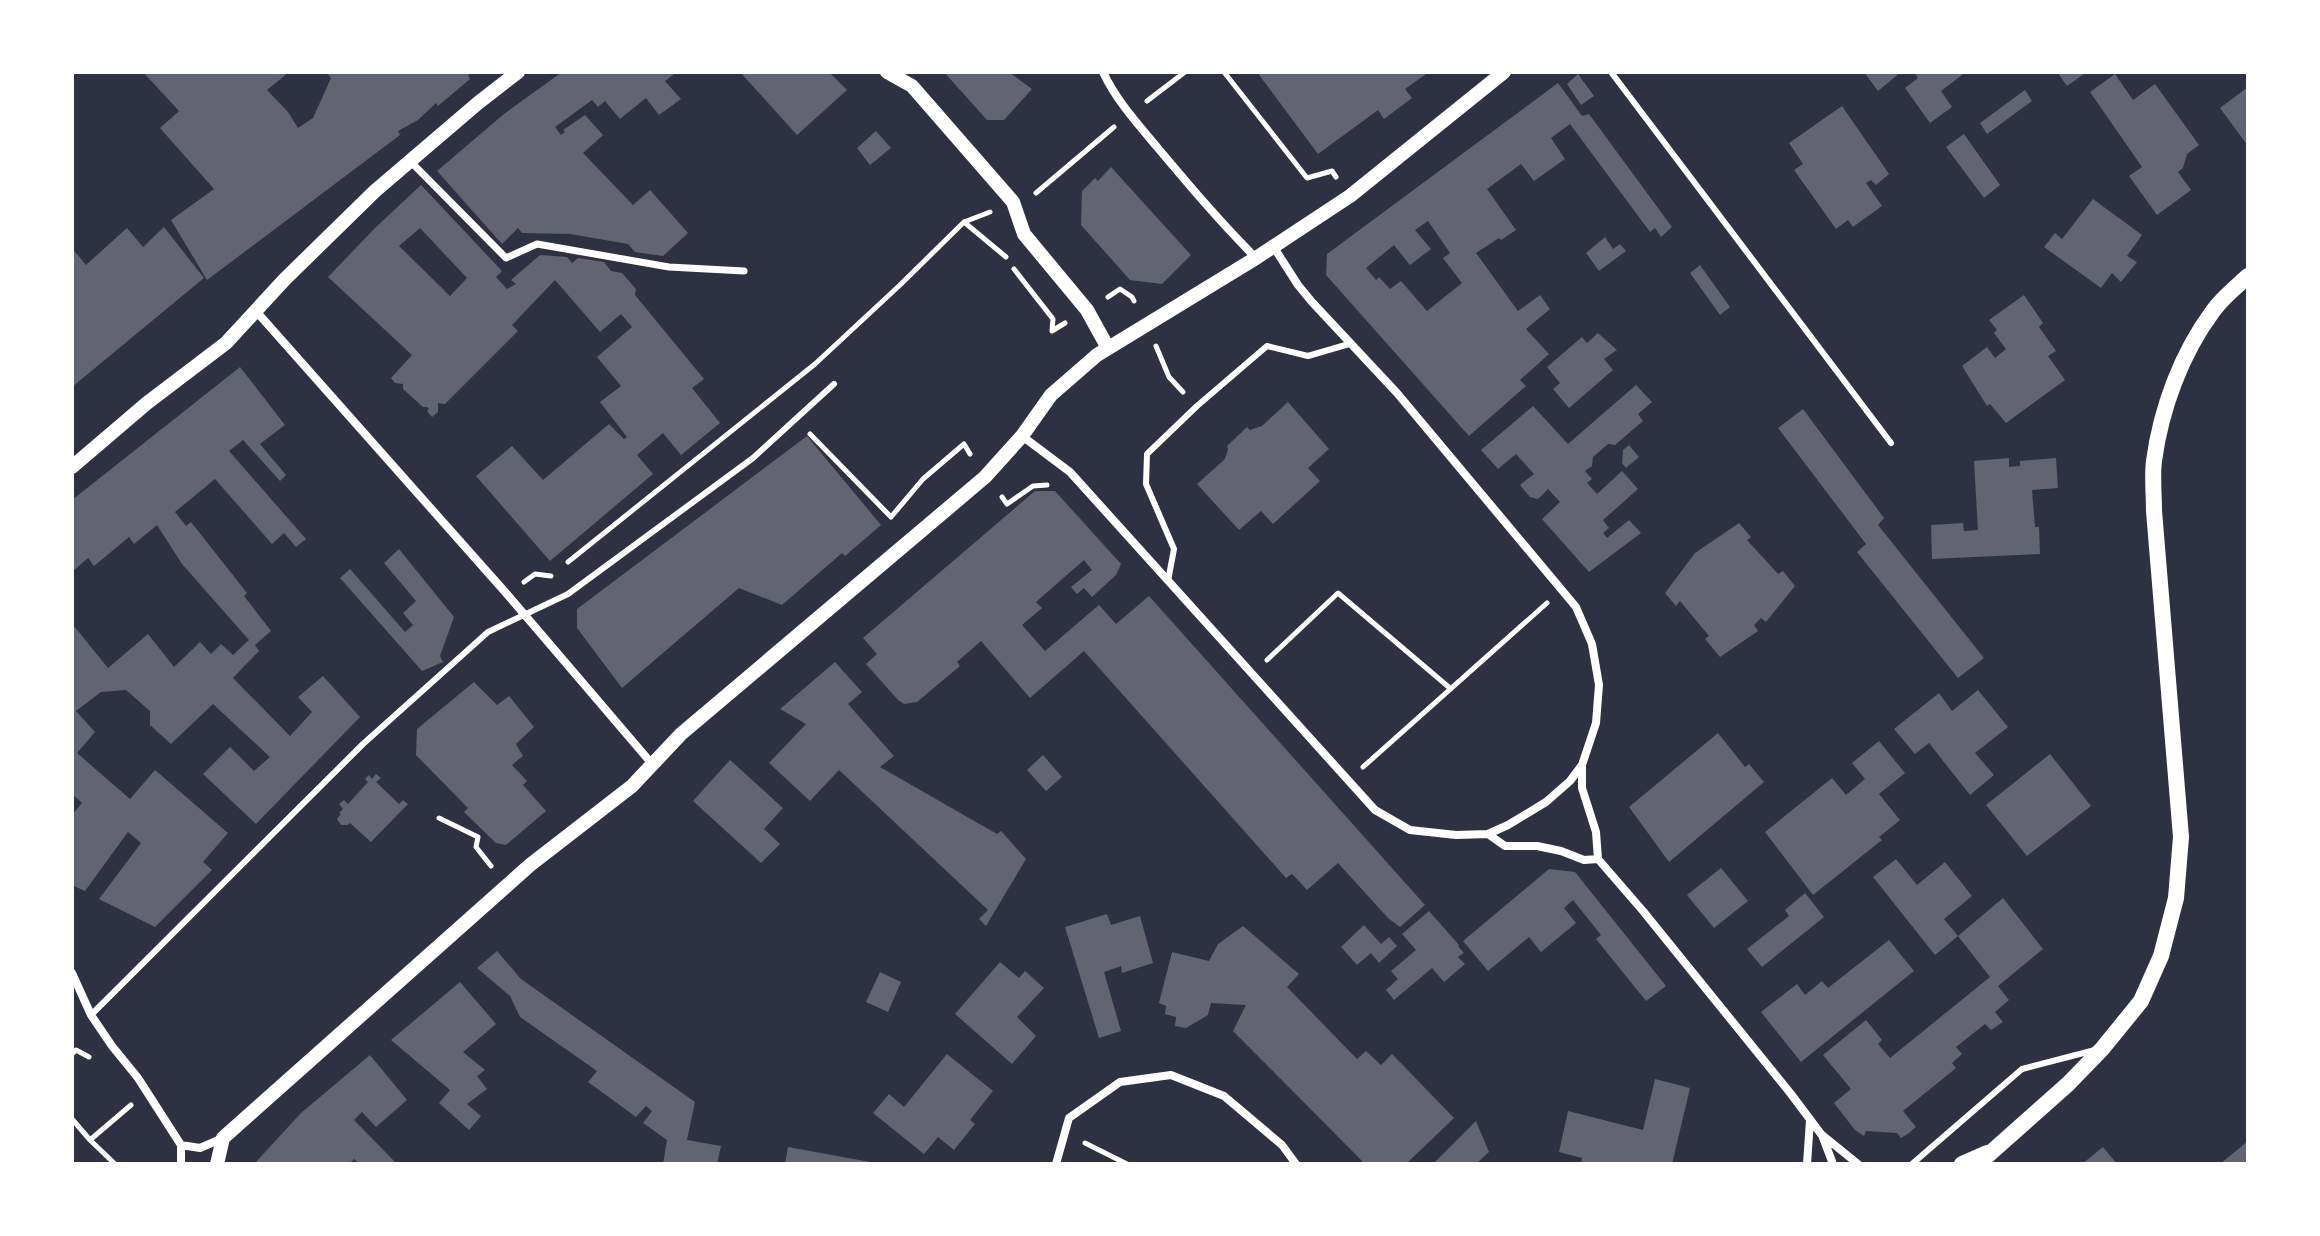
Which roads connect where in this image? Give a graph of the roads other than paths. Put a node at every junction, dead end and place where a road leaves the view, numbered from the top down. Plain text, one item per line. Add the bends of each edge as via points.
1 (518, 72) edge
2 (887, 72) edge
3 (1103, 72) edge
4 (1504, 72) edge
5 (1611, 72) edge
6 (410, 161) junction
7 (1273, 246) junction
8 (1256, 258) junction
9 (744, 271) dead end
10 (2248, 276) edge
11 (255, 310) junction
12 (1349, 344) junction
13 (1108, 348) junction
14 (834, 384) dead end
15 (1022, 436) junction
16 (1891, 443) dead end
17 (72, 467) edge
18 (1168, 582) junction
19 (525, 615) junction
20 (653, 765) junction
21 (1582, 765) junction
22 (1488, 834) junction
23 (1598, 859) junction
24 (72, 973) edge
25 (91, 1015) junction
26 (2102, 1049) junction
27 (1810, 1119) junction
28 (1821, 1134) junction
29 (223, 1138) junction
30 (181, 1145) junction
31 (1984, 1158) edge
32 (181, 1164) edge
33 (217, 1164) edge
34 (1056, 1164) edge
35 (1296, 1164) edge
36 (1807, 1164) edge
37 (1833, 1164) edge
38 (1858, 1164) edge
39 (1912, 1164) edge
40 (1962, 1164) edge

1 - 6 street
2 - 13 street via 912,86 1013,202 1024,234 1087,310
3 - 8 street via 1129,114
4 - 7 street via 1350,196
5 - 16 lane
6 - 9 street via 506,258 537,244 669,267
6 - 11 street
7 - 8 street
7 - 12 street via 1298,285
8 - 13 street
10 - 26 main road via 2213,311 2192,345 2175,380 2154,463 2181,837 2176,898 2161,956 2141,1001
11 - 17 street via 226,343
11 - 19 street
12 - 18 lane via 1308,356 1267,346 1147,454 1146,484 1174,549
12 - 21 street via 1397,393 1576,607 1592,644 1599,685 1596,723
13 - 15 street via 1051,395
14 - 19 lane via 753,458 568,594
15 - 18 street via 1070,472
15 - 20 street via 985,477 681,734
18 - 22 street via 1375,810 1410,830
19 - 20 street
19 - 25 lane via 488,632 363,744
20 - 29 street via 530,865
21 - 22 street via 1546,802
21 - 23 street
22 - 23 street via 1505,846 1537,846
23 - 27 street
24 - 25 street
25 - 30 street
26 - 31 main road
26 - 39 lane via 2022,1069
27 - 28 street
27 - 36 street
28 - 37 street
28 - 38 street
29 - 30 street via 200,1148
29 - 33 street
30 - 32 street
31 - 40 main road
34 - 35 street via 1069,1118 1120,1082 1171,1075 1224,1096 1282,1145

